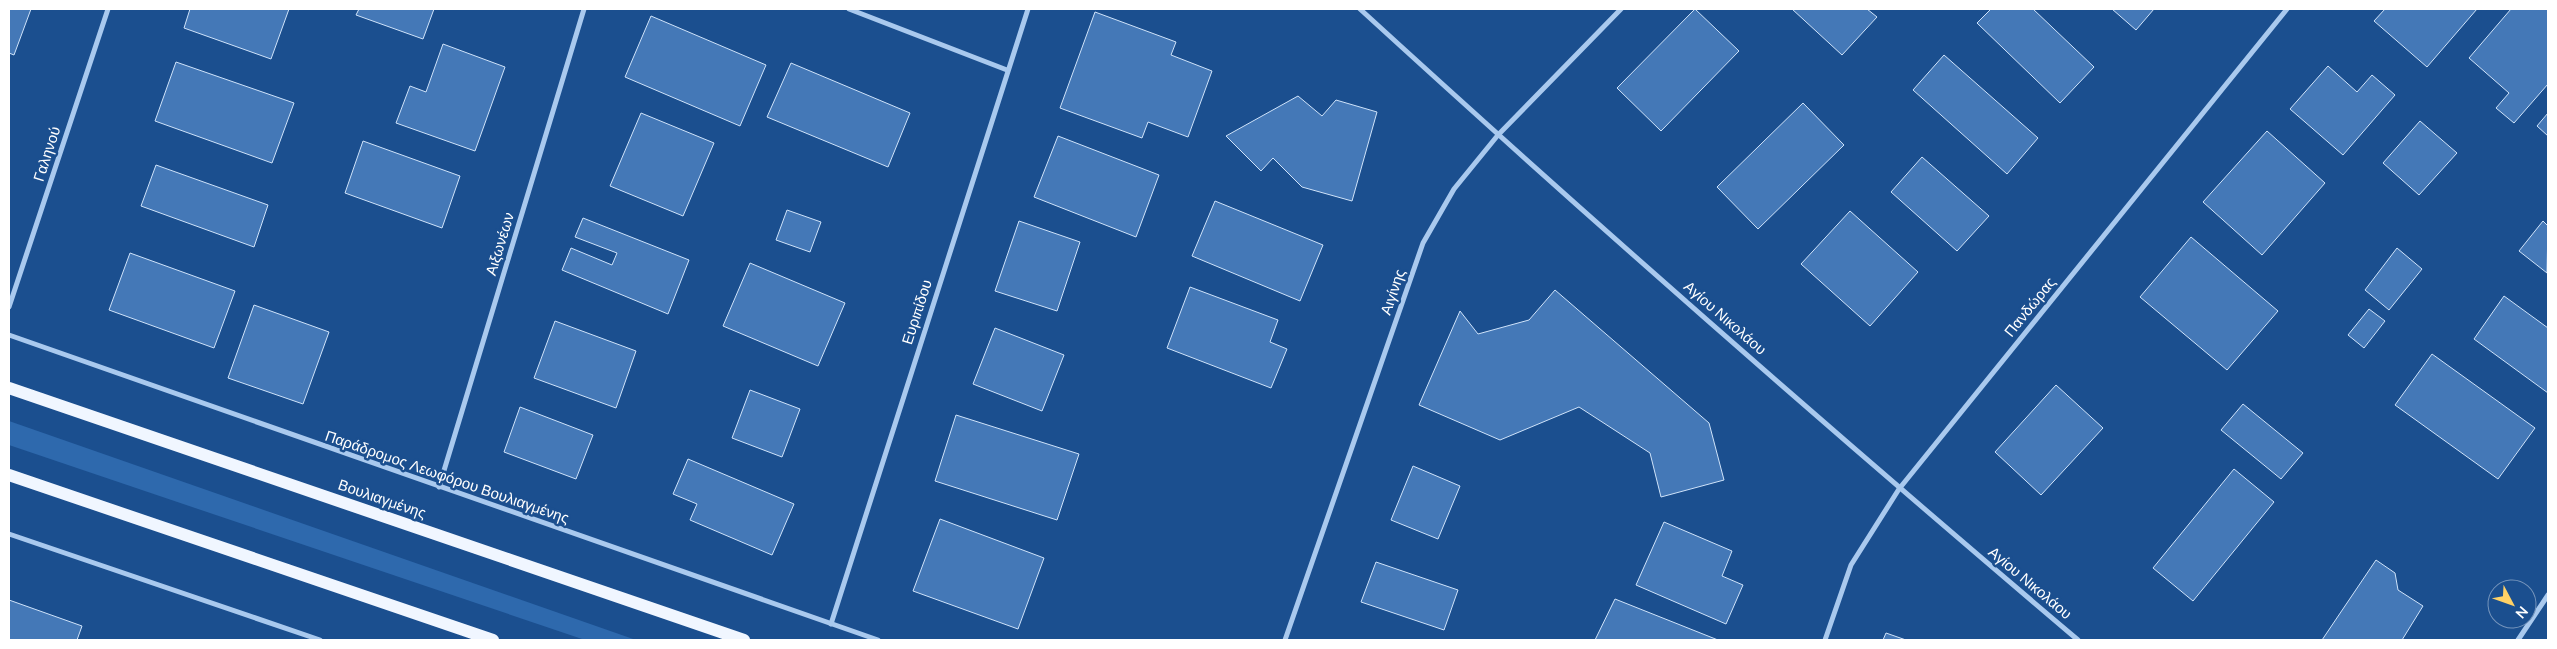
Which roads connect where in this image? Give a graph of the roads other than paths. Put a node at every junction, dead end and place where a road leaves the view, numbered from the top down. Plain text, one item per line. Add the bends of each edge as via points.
1 (108, 9) edge
2 (584, 9) edge
3 (849, 9) edge
4 (1028, 9) edge
5 (1360, 9) edge
6 (1620, 9) edge
7 (2287, 9) edge
8 (1006, 70) junction
9 (1498, 135) junction
10 (9, 308) edge
11 (9, 335) edge
12 (9, 388) edge
13 (9, 475) edge
14 (439, 487) junction
15 (1899, 489) junction
16 (9, 534) edge
17 (2548, 594) edge
18 (831, 624) junction
19 (320, 640) edge
20 (493, 640) edge
21 (744, 640) edge
22 (878, 640) edge
23 (1286, 640) edge
24 (1825, 640) edge
25 (2078, 640) edge
26 (2518, 640) edge

1 - 10 street, Γαληνού
2 - 14 street, Αιξωνέων
3 - 8 street
4 - 8 street, Ευριπίδου
5 - 9 street, Αγίου Νικολάου
6 - 9 street, Αιγίνης
7 - 15 street, Πανδώρας
8 - 18 street, Ευριπίδου
9 - 15 street, Αγίου Νικολάου
9 - 23 street, Αιγίνης via 1454,189 1423,242
11 - 14 street, Παράδρομος Λεωφόρου Βουλιαγμένης
12 - 21 main road, Βουλιαγμένης
13 - 20 main road
14 - 18 street, Παράδρομος Λεωφόρου Βουλιαγμένης
15 - 24 street, Πανδώρας via 1851,565
15 - 25 street, Αγίου Νικολάου
16 - 19 street
17 - 26 street
18 - 22 street, Παράδρομος Λεωφόρου Βουλιαγμένης

